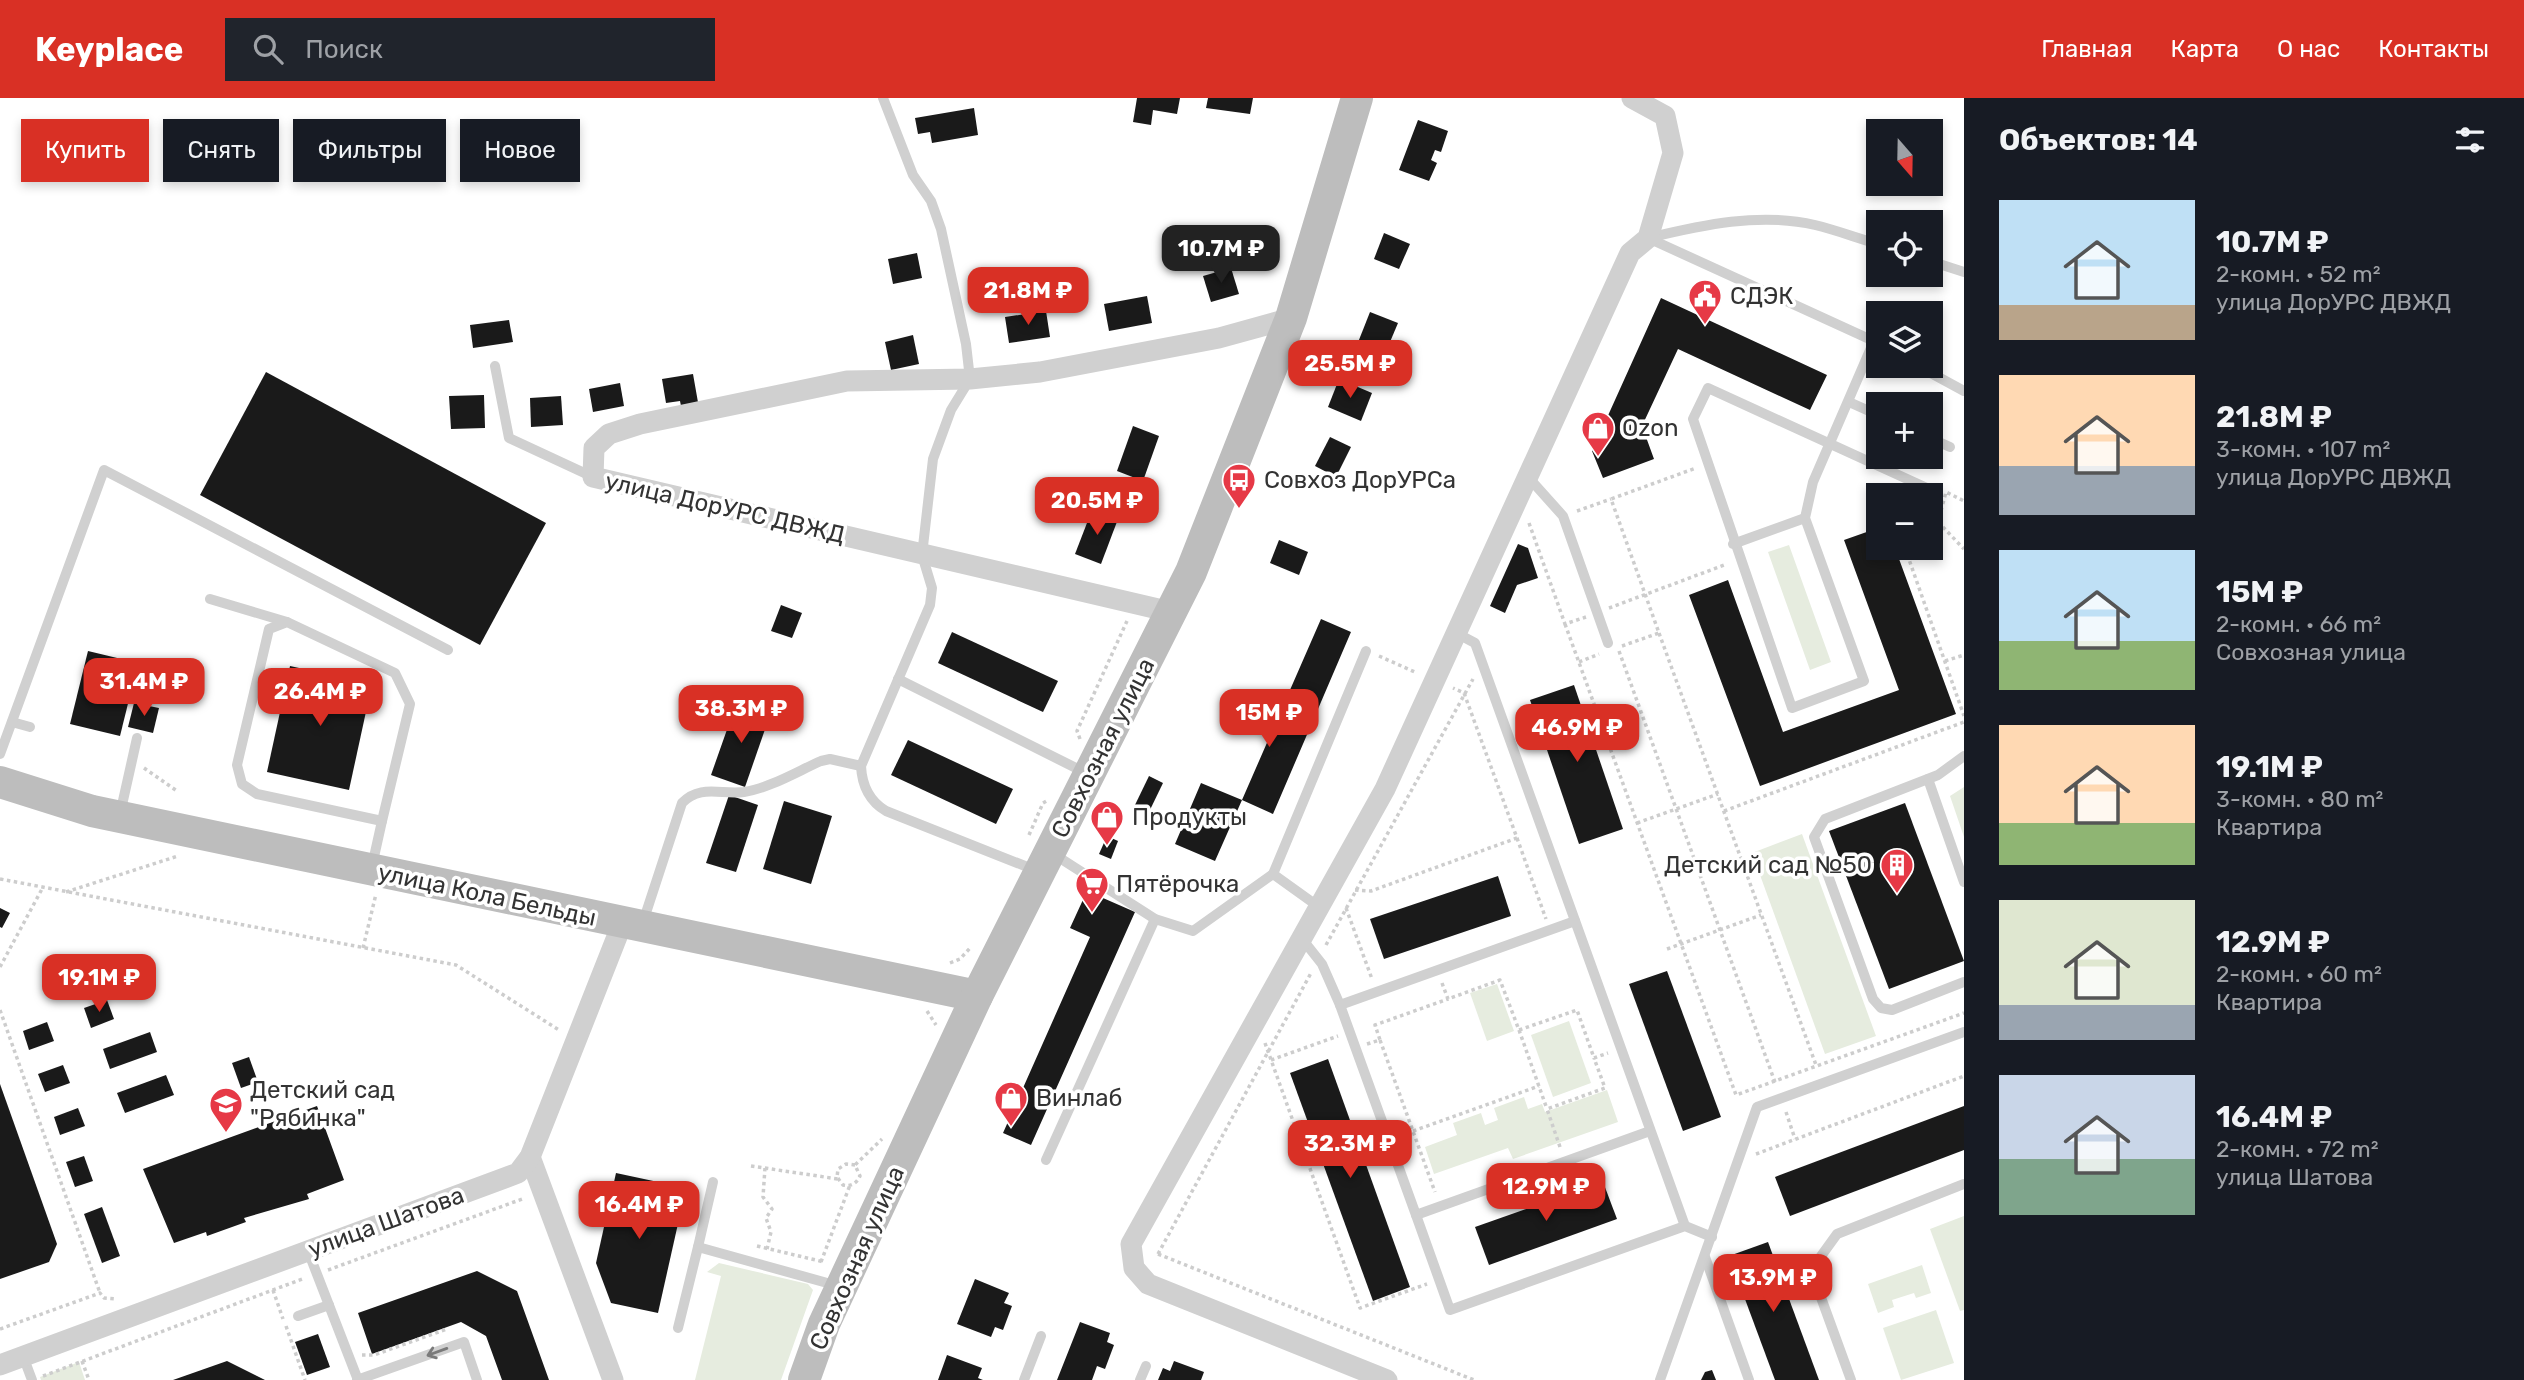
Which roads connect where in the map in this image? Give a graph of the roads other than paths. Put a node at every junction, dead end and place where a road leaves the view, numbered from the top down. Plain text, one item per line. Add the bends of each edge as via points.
1 (883, 98) edge
2 (1357, 98) edge
3 (1632, 98) edge
4 (1648, 237) junction
5 (1866, 240) edge
6 (1943, 265) edge
7 (1964, 272) edge
8 (1291, 318) junction
9 (1866, 337) edge
10 (1866, 364) edge
11 (495, 366) dead end
12 (1940, 378) edge
13 (970, 379) junction
14 (1964, 391) edge
15 (1849, 402) junction
16 (1866, 410) edge
17 (1943, 444) edge
18 (1830, 446) junction
19 (1950, 447) dead end
20 (593, 477) junction
21 (1529, 478) junction
22 (1914, 483) edge
23 (1805, 518) junction
24 (1733, 544) junction
25 (922, 555) junction
26 (211, 599) dead end
27 (1171, 612) junction
28 (288, 622) junction
29 (1458, 634) junction
30 (1608, 643) dead end
31 (448, 650) dead end
32 (1366, 651) road end
33 (898, 679) junction
34 (12, 722) junction
35 (30, 727) dead end
36 (137, 738) dead end
37 (0, 754) edge
38 (1964, 756) edge
39 (861, 766) junction
40 (1089, 775) junction
41 (1928, 779) junction
42 (0, 782) edge
43 (119, 817) junction
44 (382, 821) junction
45 (1045, 862) junction
46 (1273, 874) junction
47 (375, 878) junction
48 (1964, 882) edge
49 (1319, 907) junction
50 (1155, 919) junction
51 (1575, 921) junction
52 (632, 926) junction
53 (1303, 940) junction
54 (1964, 982) edge
55 (977, 996) junction
56 (1340, 1005) junction
57 (1964, 1032) edge
58 (1650, 1131) junction
59 (530, 1157) junction
60 (1046, 1160) dead end
61 (713, 1182) dead end
62 (1964, 1184) edge
63 (1416, 1215) junction
64 (1685, 1226) junction
65 (1712, 1237) junction
66 (698, 1247) junction
67 (308, 1251) junction
68 (1705, 1257) junction
69 (837, 1276) junction
70 (329, 1305) junction
71 (298, 1316) dead end
72 (678, 1328) dead end
73 (1041, 1336) dead end
74 (23, 1356) junction
75 (0, 1365) edge
76 (1146, 1366) dead end
77 (32, 1380) edge
78 (358, 1380) edge
79 (477, 1380) edge
80 (613, 1380) edge
81 (804, 1380) edge
82 (1024, 1380) edge
83 (1140, 1380) edge
84 (1387, 1380) edge
85 (1660, 1380) edge
86 (1749, 1380) edge
87 (1851, 1380) edge

1 - 13 lane via 913,175 931,201 941,229
2 - 8 main road, Совхозная улица
3 - 4 street via 1665,116 1673,153
4 - 5 lane via 1702,225 1767,220 1814,224
4 - 9 lane
4 - 21 street via 1630,253
6 - 7 lane
8 - 13 street, улица ДорУРС ДВЖД via 1135,356
8 - 27 main road, Совхозная улица
10 - 15 lane
11 - 20 lane via 509,439
12 - 14 lane
13 - 20 street, улица ДорУРС ДВЖД via 848,381 639,424 609,434 594,447
13 - 25 lane via 951,410 933,459
15 - 16 lane
15 - 18 lane
17 - 19 lane
18 - 22 lane
18 - 23 lane via 1813,482
18 - 24 lane via 1708,388 1693,419
20 - 25 street, улица ДорУРС ДВЖД
21 - 29 street
21 - 30 lane via 1563,516
23 - 24 lane
23 - 24 lane via 1864,681 1792,708
25 - 27 street, улица ДорУРС ДВЖД
25 - 33 lane via 932,588 930,605
26 - 28 lane
27 - 40 main road, Совхозная улица
28 - 44 lane via 395,673 410,704
28 - 44 lane via 269,629 237,765 242,784 257,794
29 - 49 street via 1385,789
29 - 51 lane via 1475,643
31 - 34 lane via 104,470
32 - 46 lane
33 - 39 lane
33 - 40 lane
34 - 35 lane
34 - 37 lane
36 - 43 lane
38 - 41 lane
39 - 45 lane via 870,798 886,811
39 - 52 lane via 830,759 744,792 690,795 682,803
40 - 45 main road, Совхозная улица
41 - 48 lane
41 - 54 lane via 1825,819 1814,837 1873,999 1881,1008 1892,1010
42 - 43 main road, улица Кола Бельды
43 - 47 main road, улица Кола Бельды
44 - 47 lane
45 - 50 lane
45 - 55 main road, Совхозная улица
46 - 49 lane
46 - 50 lane via 1193,931
47 - 52 main road, улица Кола Бельды
49 - 53 street
50 - 60 lane
51 - 56 lane
51 - 58 lane
52 - 55 main road, улица Кола Бельды
52 - 59 street, улица Шатова
53 - 56 lane via 1322,964
53 - 84 street via 1132,1244 1134,1268 1148,1284
55 - 69 main road, Совхозная улица
56 - 63 lane
57 - 65 lane via 1757,1107
58 - 63 lane
58 - 64 lane
59 - 67 street, улица Шатова via 518,1173
59 - 80 street
61 - 66 lane
62 - 87 lane via 1837,1234 1811,1270
63 - 64 lane via 1450,1310
64 - 65 lane
65 - 68 lane
66 - 69 lane
66 - 72 lane
67 - 70 lane
67 - 74 street, улица Шатова
68 - 85 lane
68 - 86 lane
69 - 81 main road, Совхозная улица
70 - 71 lane
70 - 78 lane
73 - 82 lane
74 - 75 street, улица Шатова
74 - 77 lane
76 - 83 lane
79 -> 78 lane via 464,1342

